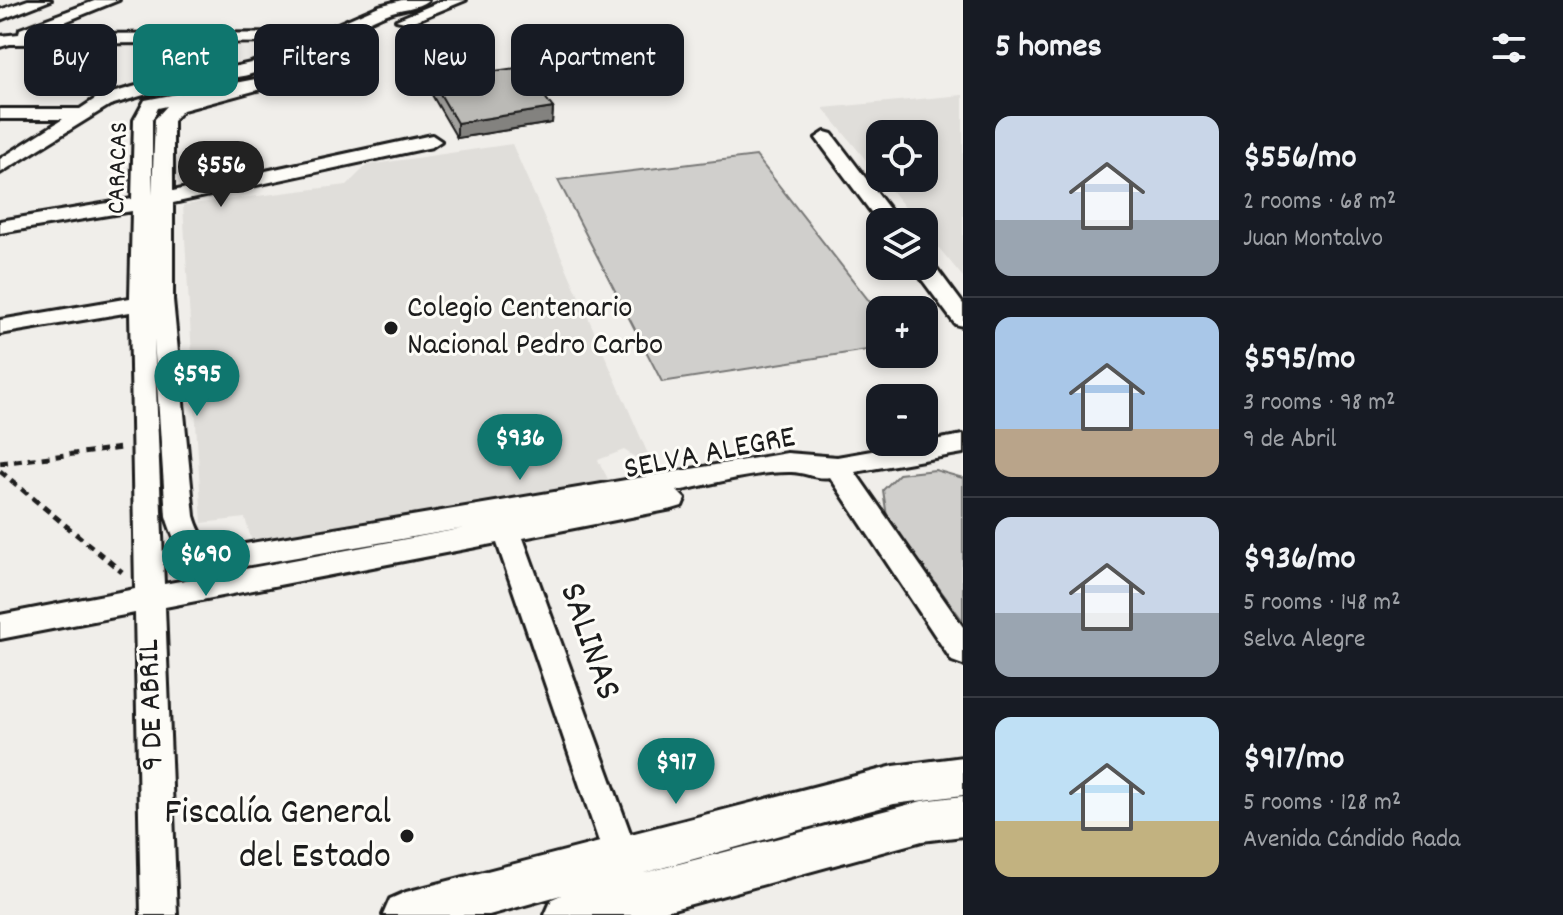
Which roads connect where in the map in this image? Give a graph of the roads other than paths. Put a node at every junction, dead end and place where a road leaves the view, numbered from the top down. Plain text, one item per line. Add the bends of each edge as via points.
1 (43, 0) edge
2 (111, 0) edge
3 (420, 0) edge
4 (458, 0) edge
5 (0, 15) edge
6 (348, 24) edge
7 (379, 29) edge
8 (254, 38) edge
9 (3, 40) edge
10 (254, 67) edge
11 (254, 84) edge
12 (254, 85) edge
13 (0, 114) edge
14 (81, 114) junction
15 (825, 138) dead end
16 (432, 141) dead end
17 (0, 167) edge
18 (165, 199) junction
19 (143, 202) junction
20 (878, 208) edge
21 (0, 227) edge
22 (934, 280) edge
23 (152, 302) junction
24 (963, 319) edge
25 (0, 327) edge
26 (963, 444) edge
27 (837, 466) junction
28 (507, 532) junction
29 (199, 549) junction
30 (157, 595) junction
31 (0, 627) edge
32 (963, 652) edge
33 (963, 776) edge
34 (963, 816) edge
35 (620, 855) junction
36 (639, 907) edge
37 (159, 915) edge
38 (406, 915) edge
39 (568, 915) edge

1 - 5 street
2 - 9 street
3 - 6 street
4 - 7 street, CARACAS
8 - 9 street
10 - 14 street via 122,93
11 - 19 street, CARACAS via 149,106 143,120
12 - 18 street, CARACAS via 177,106 166,114
13 - 14 street
14 - 17 street
15 - 20 street
16 - 18 street
18 - 19 street
18 - 23 street, CARACAS
19 - 21 street
19 - 23 street, CARACAS
22 - 24 street
23 - 25 street
23 - 29 street via 180,516
23 - 30 street, 9 DE ABRIL via 145,446
26 - 27 street, SELVA ALEGRE
27 - 28 street, SELVA ALEGRE
27 - 29 street via 787,462 233,557
27 - 32 street
28 - 30 street, SELVA ALEGRE
28 - 35 street, SALINAS
29 - 30 street via 188,578
30 - 31 street, SELVA ALEGRE
30 - 37 street, 9 DE ABRIL
33 - 35 street via 894,785
34 - 36 street via 922,821
35 - 36 street, SALINAS
35 - 38 street
36 - 39 street

